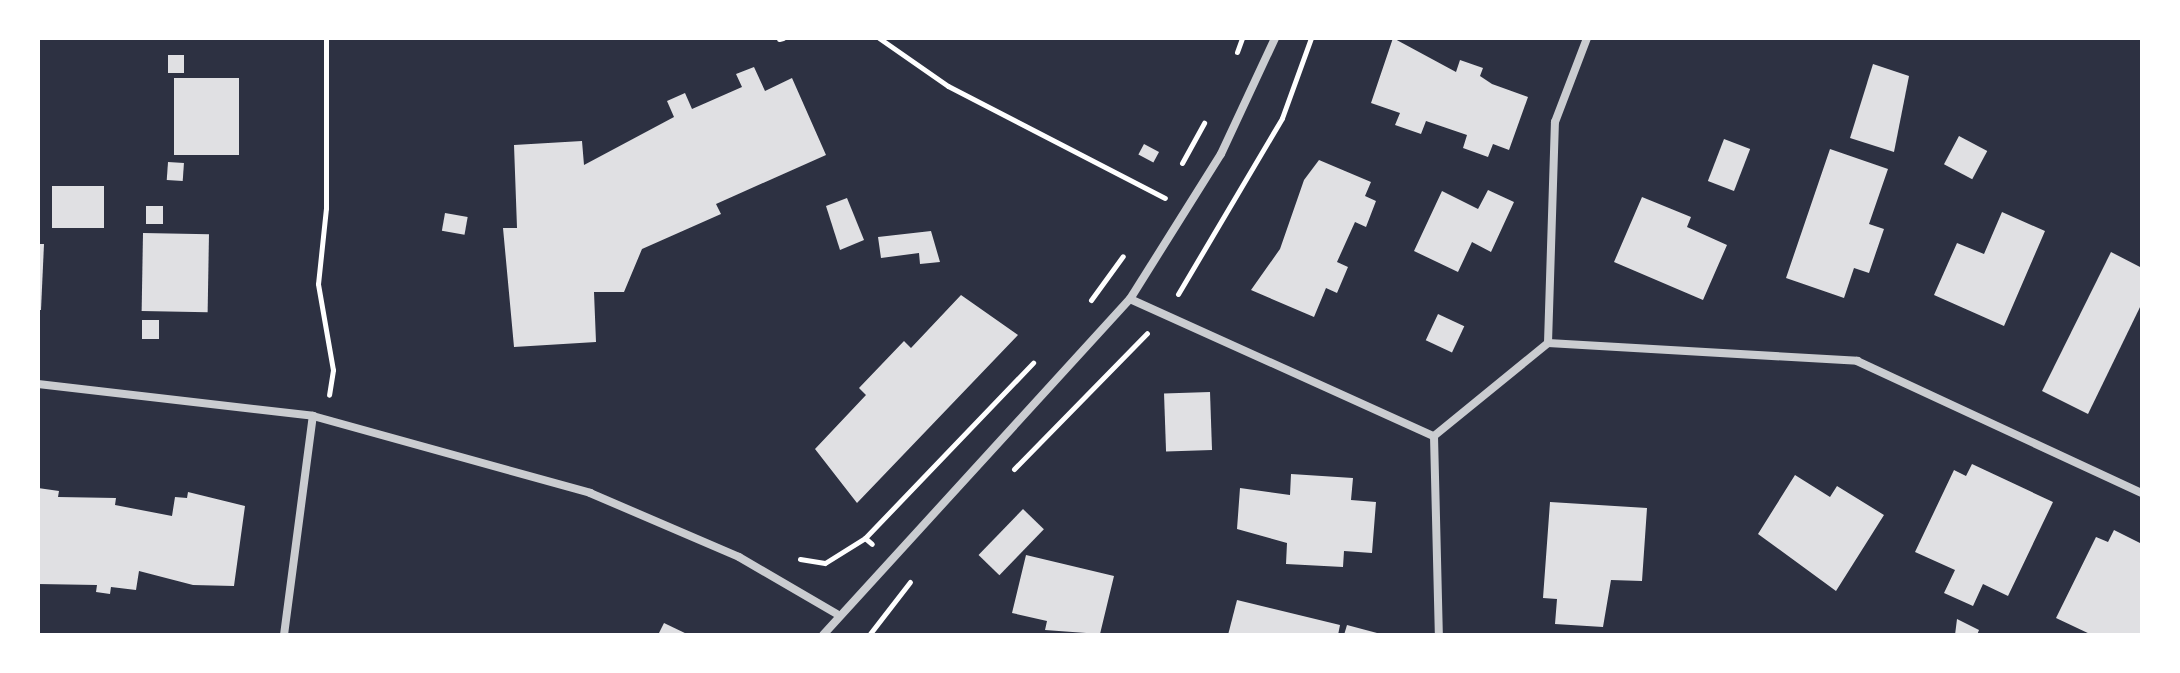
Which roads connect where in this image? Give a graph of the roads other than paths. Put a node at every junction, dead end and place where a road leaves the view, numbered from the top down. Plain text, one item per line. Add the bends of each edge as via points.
1 (1275, 38) edge
2 (1587, 38) edge
3 (1130, 299) junction
4 (1548, 343) junction
5 (38, 384) edge
6 (313, 416) junction
7 (1434, 436) junction
8 (2142, 493) edge
9 (837, 614) junction
10 (284, 635) edge
11 (823, 635) edge
12 (1439, 635) edge

1 - 3 street via 1187,209
2 - 4 street via 1555,122
3 - 7 street
3 - 9 street
4 - 7 street
4 - 8 street via 1857,361
5 - 6 street
6 - 9 street via 590,493 739,557
6 - 10 street
7 - 12 street
9 - 11 street

